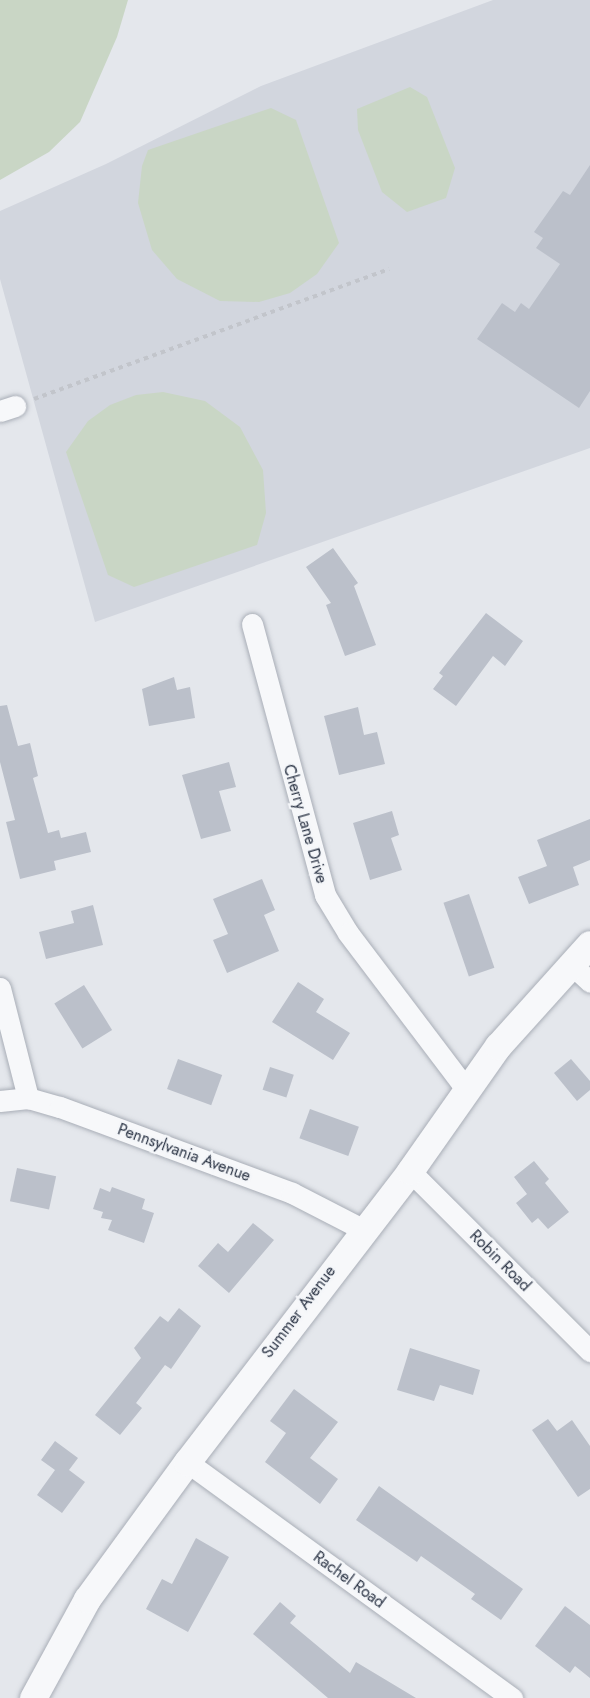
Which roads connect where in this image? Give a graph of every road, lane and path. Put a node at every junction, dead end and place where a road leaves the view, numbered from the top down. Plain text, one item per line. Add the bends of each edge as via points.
1 (389, 269) dead end
2 (8, 408) edge
3 (252, 624) dead end
4 (590, 944) edge
5 (581, 973) edge
6 (0, 988) edge
7 (466, 1089) junction
8 (28, 1098) junction
9 (0, 1101) edge
10 (410, 1171) junction
11 (362, 1229) junction
12 (590, 1351) edge
13 (187, 1462) junction
14 (33, 1698) edge
15 (512, 1698) edge

1 - 2 path
3 - 7 street, Cherry Lane Drive via 325,895 348,933
4 - 5 street, Summer Avenue
5 - 7 street, Summer Avenue via 532,1004
6 - 8 street
7 - 10 street, Summer Avenue
8 - 9 street, Pennsylvania Avenue
8 - 11 street, Pennsylvania Avenue via 292,1193
10 - 11 street, Summer Avenue
10 - 12 street, Robin Road
11 - 13 street, Summer Avenue
13 - 14 street, Summer Avenue via 87,1599
13 - 15 street, Rachel Road

